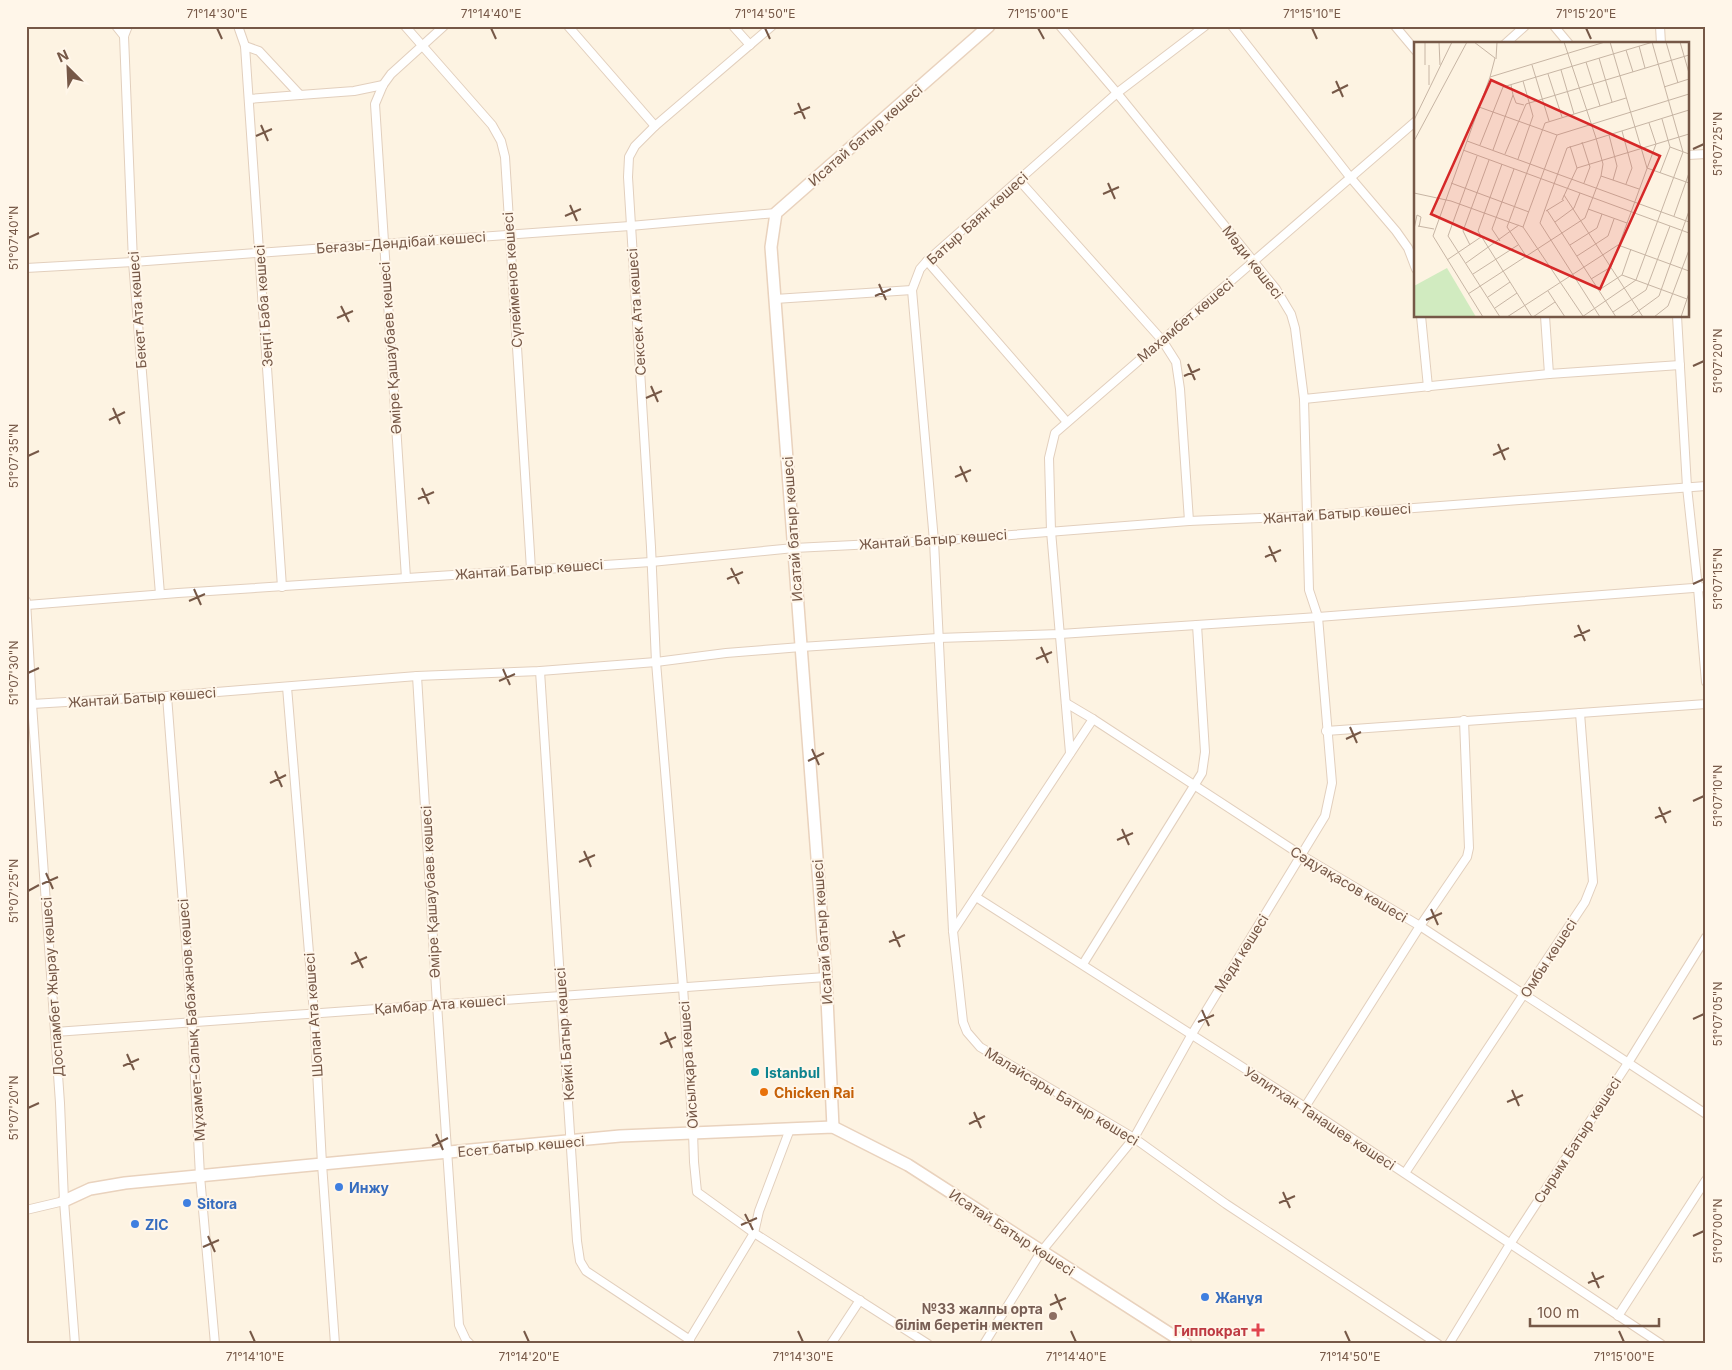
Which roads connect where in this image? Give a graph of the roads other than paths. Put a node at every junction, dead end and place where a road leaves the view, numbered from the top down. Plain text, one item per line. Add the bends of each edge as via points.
1 (116, 26) edge
2 (128, 26) edge
3 (238, 26) edge
4 (405, 26) edge
5 (444, 26) edge
6 (568, 26) edge
7 (733, 26) edge
8 (772, 26) edge
9 (989, 26) edge
10 (1060, 26) edge
11 (1205, 26) edge
12 (1232, 26) edge
13 (1395, 26) edge
14 (1525, 26) edge
15 (1554, 26) edge
16 (1660, 26) edge
17 (124, 36) junction
18 (1507, 42) edge
19 (1567, 42) edge
20 (1661, 42) edge
21 (750, 45) junction
22 (245, 46) junction
23 (422, 46) junction
24 (1414, 49) edge
25 (383, 84) junction
26 (1117, 93) junction
27 (300, 95) junction
28 (249, 99) junction
29 (1414, 123) edge
30 (655, 126) junction
31 (1706, 154) edge
32 (1690, 155) edge
33 (1350, 177) junction
34 (1019, 180) junction
35 (776, 213) junction
36 (630, 226) junction
37 (509, 234) junction
38 (383, 243) junction
39 (260, 252) junction
40 (927, 261) junction
41 (133, 262) junction
42 (1254, 262) junction
43 (1414, 264) edge
44 (26, 268) edge
45 (912, 290) junction
46 (775, 299) junction
47 (1421, 318) edge
48 (1545, 318) edge
49 (1677, 318) edge
50 (1162, 340) junction
51 (1680, 365) junction
52 (1549, 374) junction
53 (1428, 386) junction
54 (1304, 399) junction
55 (1067, 422) junction
56 (1706, 486) edge
57 (1687, 487) junction
58 (1308, 516) junction
59 (1189, 520) junction
60 (1051, 531) junction
61 (934, 541) junction
62 (794, 548) junction
63 (650, 562) junction
64 (531, 569) junction
65 (406, 578) junction
66 (282, 587) junction
67 (1702, 587) edge
68 (160, 594) junction
69 (26, 601) edge
70 (26, 605) edge
71 (1318, 617) junction
72 (1197, 625) junction
73 (1060, 634) junction
74 (938, 638) junction
75 (801, 647) junction
76 (656, 662) junction
77 (540, 671) junction
78 (416, 676) junction
79 (1706, 682) edge
80 (287, 687) junction
81 (168, 696) junction
82 (1066, 703) junction
83 (32, 704) junction
84 (1706, 704) edge
85 (1580, 713) junction
86 (1093, 719) junction
87 (1464, 720) junction
88 (1326, 731) junction
89 (1070, 753) junction
90 (1195, 786) junction
91 (1302, 856) junction
92 (976, 896) junction
93 (1420, 926) junction
94 (953, 931) junction
95 (1706, 937) edge
96 (1083, 964) junction
97 (826, 977) junction
98 (683, 987) junction
99 (562, 994) junction
100 (1524, 994) junction
101 (437, 1004) junction
102 (314, 1013) junction
103 (192, 1021) junction
104 (56, 1032) junction
105 (1192, 1034) junction
106 (1628, 1063) junction
107 (1305, 1107) junction
108 (1706, 1114) edge
109 (833, 1127) junction
110 (790, 1129) junction
111 (694, 1132) junction
112 (1134, 1138) junction
113 (571, 1141) junction
114 (447, 1152) junction
115 (322, 1164) junction
116 (1405, 1174) junction
117 (200, 1176) junction
118 (1706, 1180) edge
119 (64, 1201) junction
120 (26, 1210) edge
121 (754, 1233) junction
122 (1510, 1244) junction
123 (1042, 1252) junction
124 (860, 1300) junction
125 (1618, 1316) junction
126 (688, 1342) edge
127 (75, 1344) edge
128 (215, 1344) edge
129 (335, 1344) edge
130 (470, 1344) edge
131 (831, 1344) edge
132 (928, 1344) edge
133 (984, 1344) edge
134 (1186, 1344) edge
135 (1438, 1344) edge
136 (1450, 1344) edge
137 (1661, 1344) edge

1 - 17 street
2 - 17 street, Бекет Ата көшесі
3 - 22 street, Зеңгі Баба көшесі
4 - 23 street, Сүлейменов көшесі
5 - 23 street, Әміре Қашаубаев көшесі
6 - 30 street
7 - 21 street
8 - 21 street, Сексек Ата көшесі
9 - 35 street, Исатай батыр көшесі
10 - 26 street, Мәди көшесі
11 - 26 street, Батыр Баян көшесі
12 - 33 street
13 - 24 street
14 - 18 street
15 - 19 street
16 - 20 street
17 - 41 street, Бекет Ата көшесі
21 - 30 street, Сексек Ата көшесі
22 - 27 street via 259,51
22 - 28 street, Зеңгі Баба көшесі
23 - 25 street, Әміре Қашаубаев көшесі
23 - 37 street, Сүлейменов көшесі via 492,125 501,141 505,158
25 - 27 street
25 - 38 street, Әміре Қашаубаев көшесі via 375,104
26 - 34 street, Батыр Баян көшесі
26 - 42 street, Мәди көшесі
27 - 28 street
28 - 39 street, Зеңгі Баба көшесі
29 - 33 street, Махамбет көшесі
30 - 36 street, Сексек Ата көшесі via 635,146 629,158
31 - 32 street
33 - 42 street, Махамбет көшесі
33 - 43 street via 1408,248
34 - 40 street, Батыр Баян көшесі
34 - 50 street
35 - 36 street, Беғазы-Дәндібай көшесі
35 - 46 street, Исатай батыр көшесі via 771,247
36 - 37 street, Беғазы-Дәндібай көшесі
36 - 63 street, Сексек Ата көшесі
37 - 38 street, Беғазы-Дәндібай көшесі
37 - 64 street, Сүлейменов көшесі
38 - 39 street, Беғазы-Дәндібай көшесі
38 - 65 street, Әміре Қашаубаев көшесі
39 - 41 street, Беғазы-Дәндібай көшесі
39 - 66 street, Зеңгі Баба көшесі
40 - 45 street, Батыр Баян көшесі via 920,269
40 - 55 street
41 - 44 street, Беғазы-Дәндібай көшесі
41 - 68 street, Бекет Ата көшесі
42 - 50 street, Махамбет көшесі
42 - 54 street, Мәди көшесі via 1291,314
45 - 46 street
45 - 61 street, Батыр Баян көшесі
46 - 62 street, Исатай батыр көшесі
47 - 53 street
48 - 52 street
49 - 51 street
50 - 55 street, Махамбет көшесі
50 - 59 street via 1176,362
51 - 52 street
51 - 57 street
52 - 53 street
53 - 54 street
54 - 58 street, Мәди көшесі
55 - 60 street, Махамбет көшесі via 1055,433 1048,458
56 - 57 street, Жантай Батыр көшесі
57 - 58 street, Жантай Батыр көшесі
57 - 67 street
58 - 59 street, Жантай Батыр көшесі
58 - 71 street, Мәди көшесі via 1309,590
59 - 60 street, Жантай Батыр көшесі
60 - 61 street, Жантай Батыр көшесі
60 - 73 street, Махамбет көшесі
61 - 62 street, Жантай Батыр көшесі
61 - 74 street, Батыр Баян көшесі
62 - 63 street, Жантай Батыр көшесі
62 - 75 street, Исатай батыр көшесі
63 - 64 street, Жантай Батыр көшесі
63 - 76 street, Сексек Ата көшесі
64 - 65 street, Жантай Батыр көшесі
65 - 66 street, Жантай Батыр көшесі
66 - 68 street, Жантай Батыр көшесі
67 - 71 street, Жантай Батыр көшесі
67 - 79 street
68 - 70 street, Жантай Батыр көшесі
69 - 70 street, Доспамбет Жырау көшесі
70 - 83 street, Доспамбет Жырау көшесі
71 - 72 street, Жантай Батыр көшесі
71 - 88 street, Мәди көшесі
72 - 73 street, Жантай Батыр көшесі
72 - 90 street via 1205,752 1202,773
73 - 74 street, Жантай Батыр көшесі
73 - 82 street, Махамбет көшесі
74 - 75 street, Жантай Батыр көшесі
74 - 94 street, Малайсары Батыр көшесі
75 - 76 street, Жантай Батыр көшесі
75 - 97 street, Исатай батыр көшесі
76 - 77 street, Жантай Батыр көшесі
76 - 98 street, Ойсылқара көшесі
77 - 78 street, Жантай Батыр көшесі
77 - 99 street, Кейкі Батыр көшесі
78 - 80 street, Жантай Батыр көшесі
78 - 101 street, Әміре Қашаубаев көшесі
80 - 81 street, Жантай Батыр көшесі
80 - 102 street, Шопан Ата көшесі
81 - 83 street, Жантай Батыр көшесі
81 - 103 street, Мұхамет-Салық Бабажанов көшесі
82 - 86 street, Сәдуақасов көшесі
82 - 89 street, Махамбет көшесі
83 - 104 street, Доспамбет Жырау көшесі
84 - 85 street
85 - 87 street
85 - 100 street, Омбы көшесі via 1593,882 1585,902
86 - 89 street
86 - 90 street, Сәдуақасов көшесі
87 - 88 street
87 - 93 street via 1469,848 1467,857
88 - 91 street, Мәди көшесі via 1332,783 1325,816
89 - 92 street
90 - 91 street, Сәдуақасов көшесі
90 - 96 street
91 - 93 street, Сәдуақасов көшесі
91 - 105 street, Мәди көшесі
92 - 94 street
92 - 96 street, Уәлитхан Танашев көшесі
93 - 100 street, Сәдуақасов көшесі
93 - 107 street
94 - 112 street, Малайсары Батыр көшесі via 963,1022 973,1040
95 - 106 street, Сырым Батыр көшесі
96 - 105 street, Уәлитхан Танашев көшесі
97 - 98 street, Қамбар Ата көшесі
97 - 109 street, Исатай батыр көшесі
98 - 99 street, Қамбар Ата көшесі
98 - 111 street, Ойсылқара көшесі
99 - 101 street, Қамбар Ата көшесі
99 - 113 street, Кейкі Батыр көшесі
100 - 106 street, Сәдуақасов көшесі
100 - 116 street, Омбы көшесі
101 - 102 street, Қамбар Ата көшесі
101 - 114 street, Әміре Қашаубаев көшесі
102 - 103 street, Қамбар Ата көшесі
102 - 115 street, Шопан Ата көшесі
103 - 104 street, Қамбар Ата көшесі
103 - 117 street, Мұхамет-Салық Бабажанов көшесі
104 - 119 street, Доспамбет Жырау көшесі
105 - 107 street, Уәлитхан Танашев көшесі
105 - 112 street, Мәди көшесі
106 - 108 street, Сәдуақасов көшесі
106 - 122 street, Сырым Батыр көшесі
107 - 116 street, Уәлитхан Танашев көшесі
109 - 110 street, Есет батыр көшесі
109 - 123 street, Исатай Батыр көшесі via 908,1165
110 - 111 street, Есет батыр көшесі
110 - 121 street
111 - 113 street, Есет батыр көшесі
111 - 121 street, Ойсылқара көшесі via 697,1192
112 - 123 street, Мәди көшесі
112 - 135 street, Малайсары Батыр көшесі via 1226,1204
113 - 114 street, Есет батыр көшесі
113 - 126 street, Кейкі Батыр көшесі via 580,1262 586,1272
114 - 115 street, Есет батыр көшесі
114 - 130 street, Әміре Қашаубаев көшесі via 459,1325
115 - 117 street, Есет батыр көшесі
115 - 129 street, Шопан Ата көшесі
116 - 122 street, Уәлитхан Танашев көшесі
117 - 119 street, Есет батыр көшесі via 90,1189
117 - 128 street, Мұхамет-Салық Бабажанов көшесі
118 - 125 street
119 - 120 street
119 - 127 street, Доспамбет Жырау көшесі
121 - 124 street, Ойсылқара көшесі
121 - 126 street
122 - 125 street, Уәлитхан Танашев көшесі
122 - 136 street, Сырым Батыр көшесі
123 - 133 street, Мәди көшесі
123 - 134 street, Исатай Батыр көшесі
124 - 131 street
124 - 132 street, Ойсылқара көшесі
125 - 137 street, Уәлитхан Танашев көшесі

